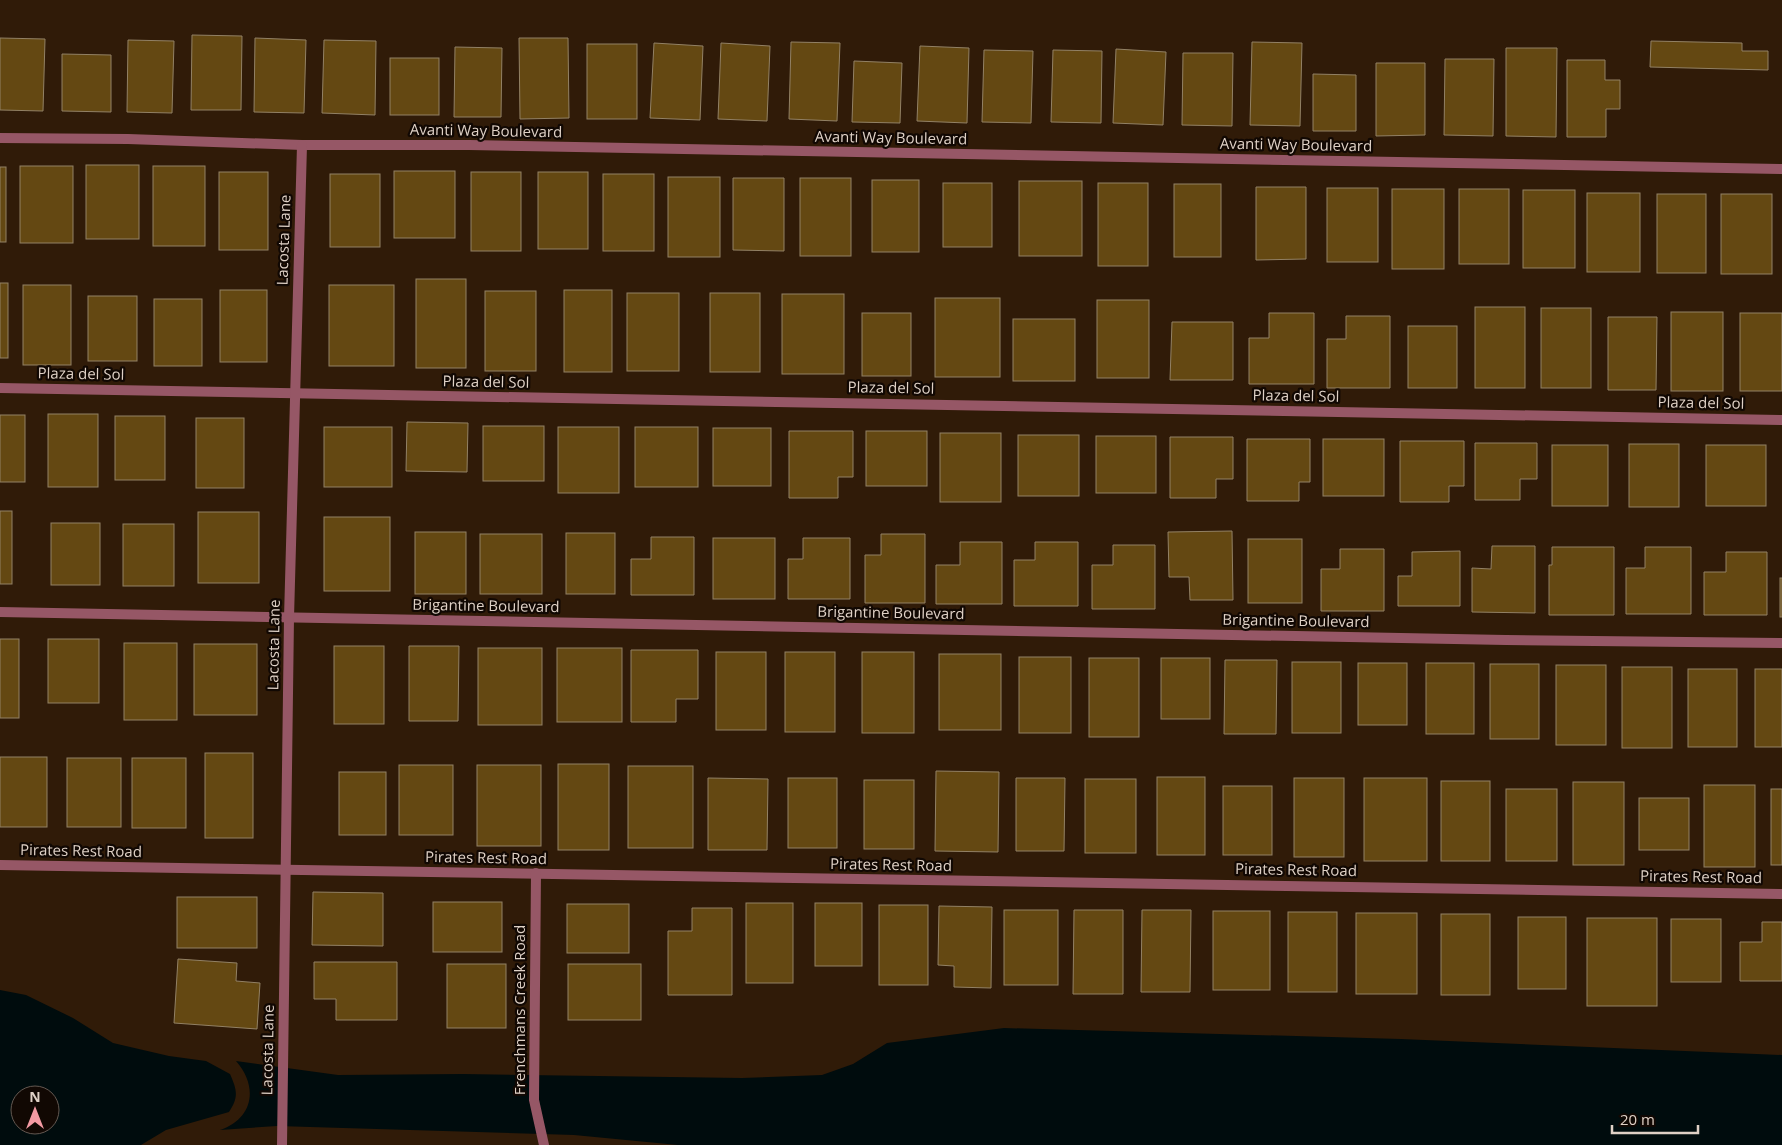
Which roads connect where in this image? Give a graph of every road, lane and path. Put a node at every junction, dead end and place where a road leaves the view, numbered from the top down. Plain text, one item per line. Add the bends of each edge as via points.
1 (0, 138) edge
2 (302, 145) junction
3 (1782, 169) edge
4 (0, 388) edge
5 (294, 394) junction
6 (1782, 420) edge
7 (0, 612) edge
8 (289, 618) junction
9 (1782, 643) edge
10 (0, 865) edge
11 (285, 870) junction
12 (536, 874) junction
13 (1782, 894) edge
14 (282, 1145) edge
15 (544, 1145) edge

1 - 2 street, Avanti Way Boulevard
2 - 3 street, Avanti Way Boulevard via 469,145
2 - 5 street, Lacosta Lane
4 - 5 street, Plaza del Sol
5 - 6 street, Plaza del Sol
5 - 8 street, Lacosta Lane
7 - 8 street, Brigantine Boulevard
8 - 9 street, Brigantine Boulevard
8 - 11 street, Lacosta Lane
10 - 11 street, Pirates Rest Road
11 - 12 street, Pirates Rest Road
11 - 14 street, Lacosta Lane
12 - 13 street, Pirates Rest Road
12 - 15 street, Frenchmans Creek Road via 534,1100

